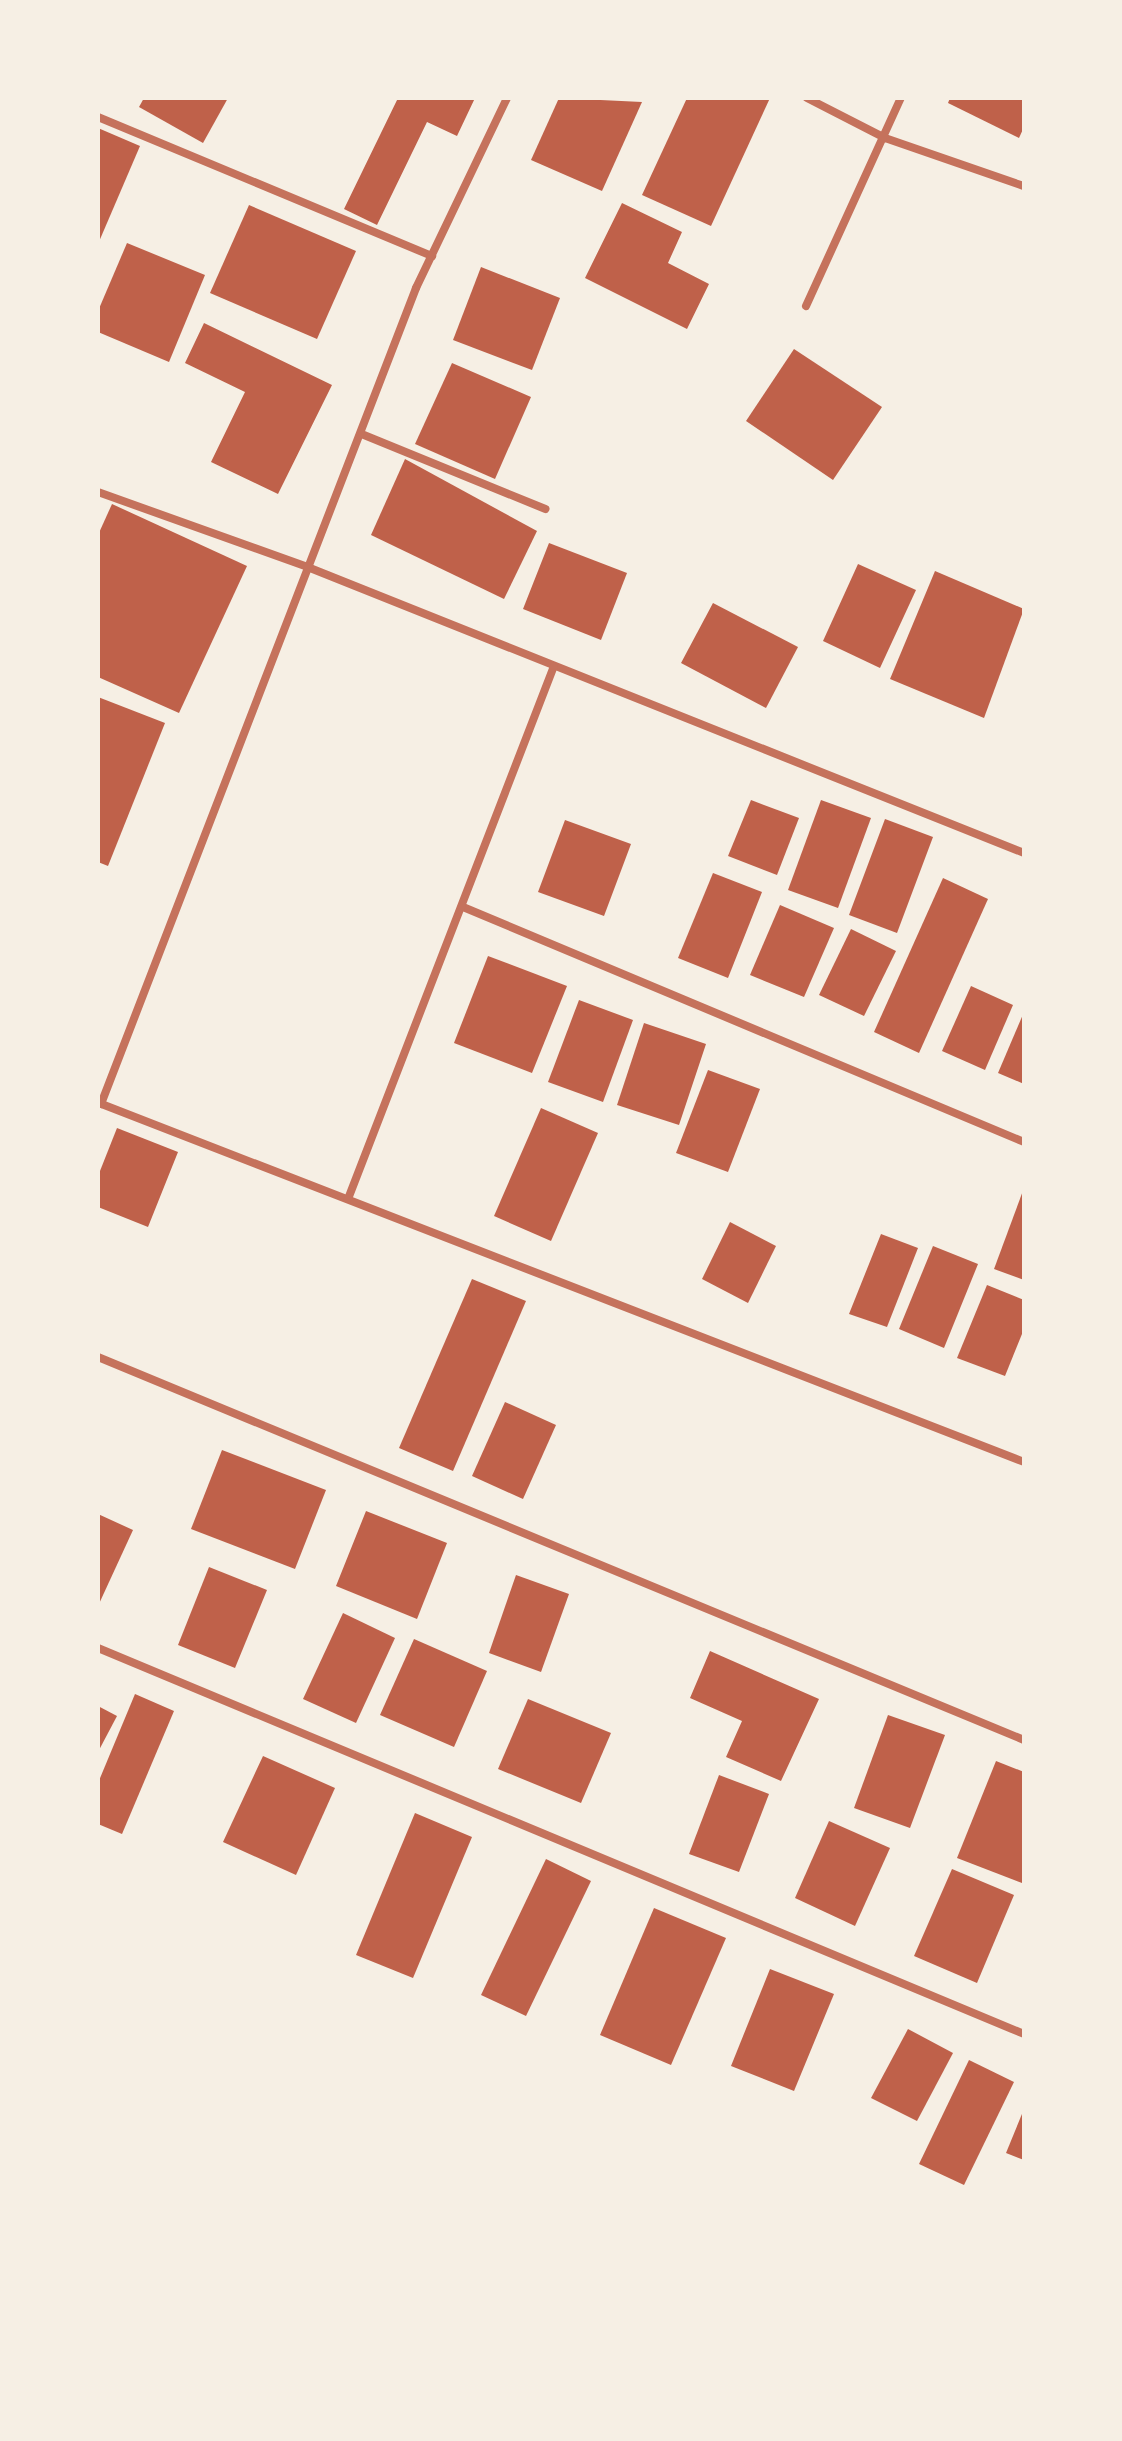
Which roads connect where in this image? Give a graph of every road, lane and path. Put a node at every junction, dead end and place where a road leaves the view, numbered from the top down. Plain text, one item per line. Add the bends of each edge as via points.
1 (507, 98) edge
2 (807, 98) edge
3 (901, 98) edge
4 (98, 117) edge
5 (885, 138) junction
6 (1024, 186) edge
7 (432, 256) junction
8 (806, 306) dead end
9 (364, 435) junction
10 (98, 492) edge
11 (545, 509) dead end
12 (310, 568) junction
13 (554, 666) junction
14 (1024, 853) edge
15 (463, 907) junction
16 (99, 1103) edge
17 (1024, 1142) edge
18 (348, 1199) junction
19 (98, 1357) edge
20 (1024, 1462) edge
21 (98, 1648) edge
22 (1024, 1740) edge
23 (1024, 2034) edge

1 - 7 street
2 - 5 street
3 - 5 street
4 - 7 street
5 - 6 street
5 - 8 street
7 - 9 street
9 - 11 street
9 - 12 street
10 - 12 street
12 - 13 street
12 - 16 street
13 - 14 street
13 - 15 street
15 - 17 street
15 - 18 street
16 - 18 street
18 - 20 street
19 - 22 street
21 - 23 street

